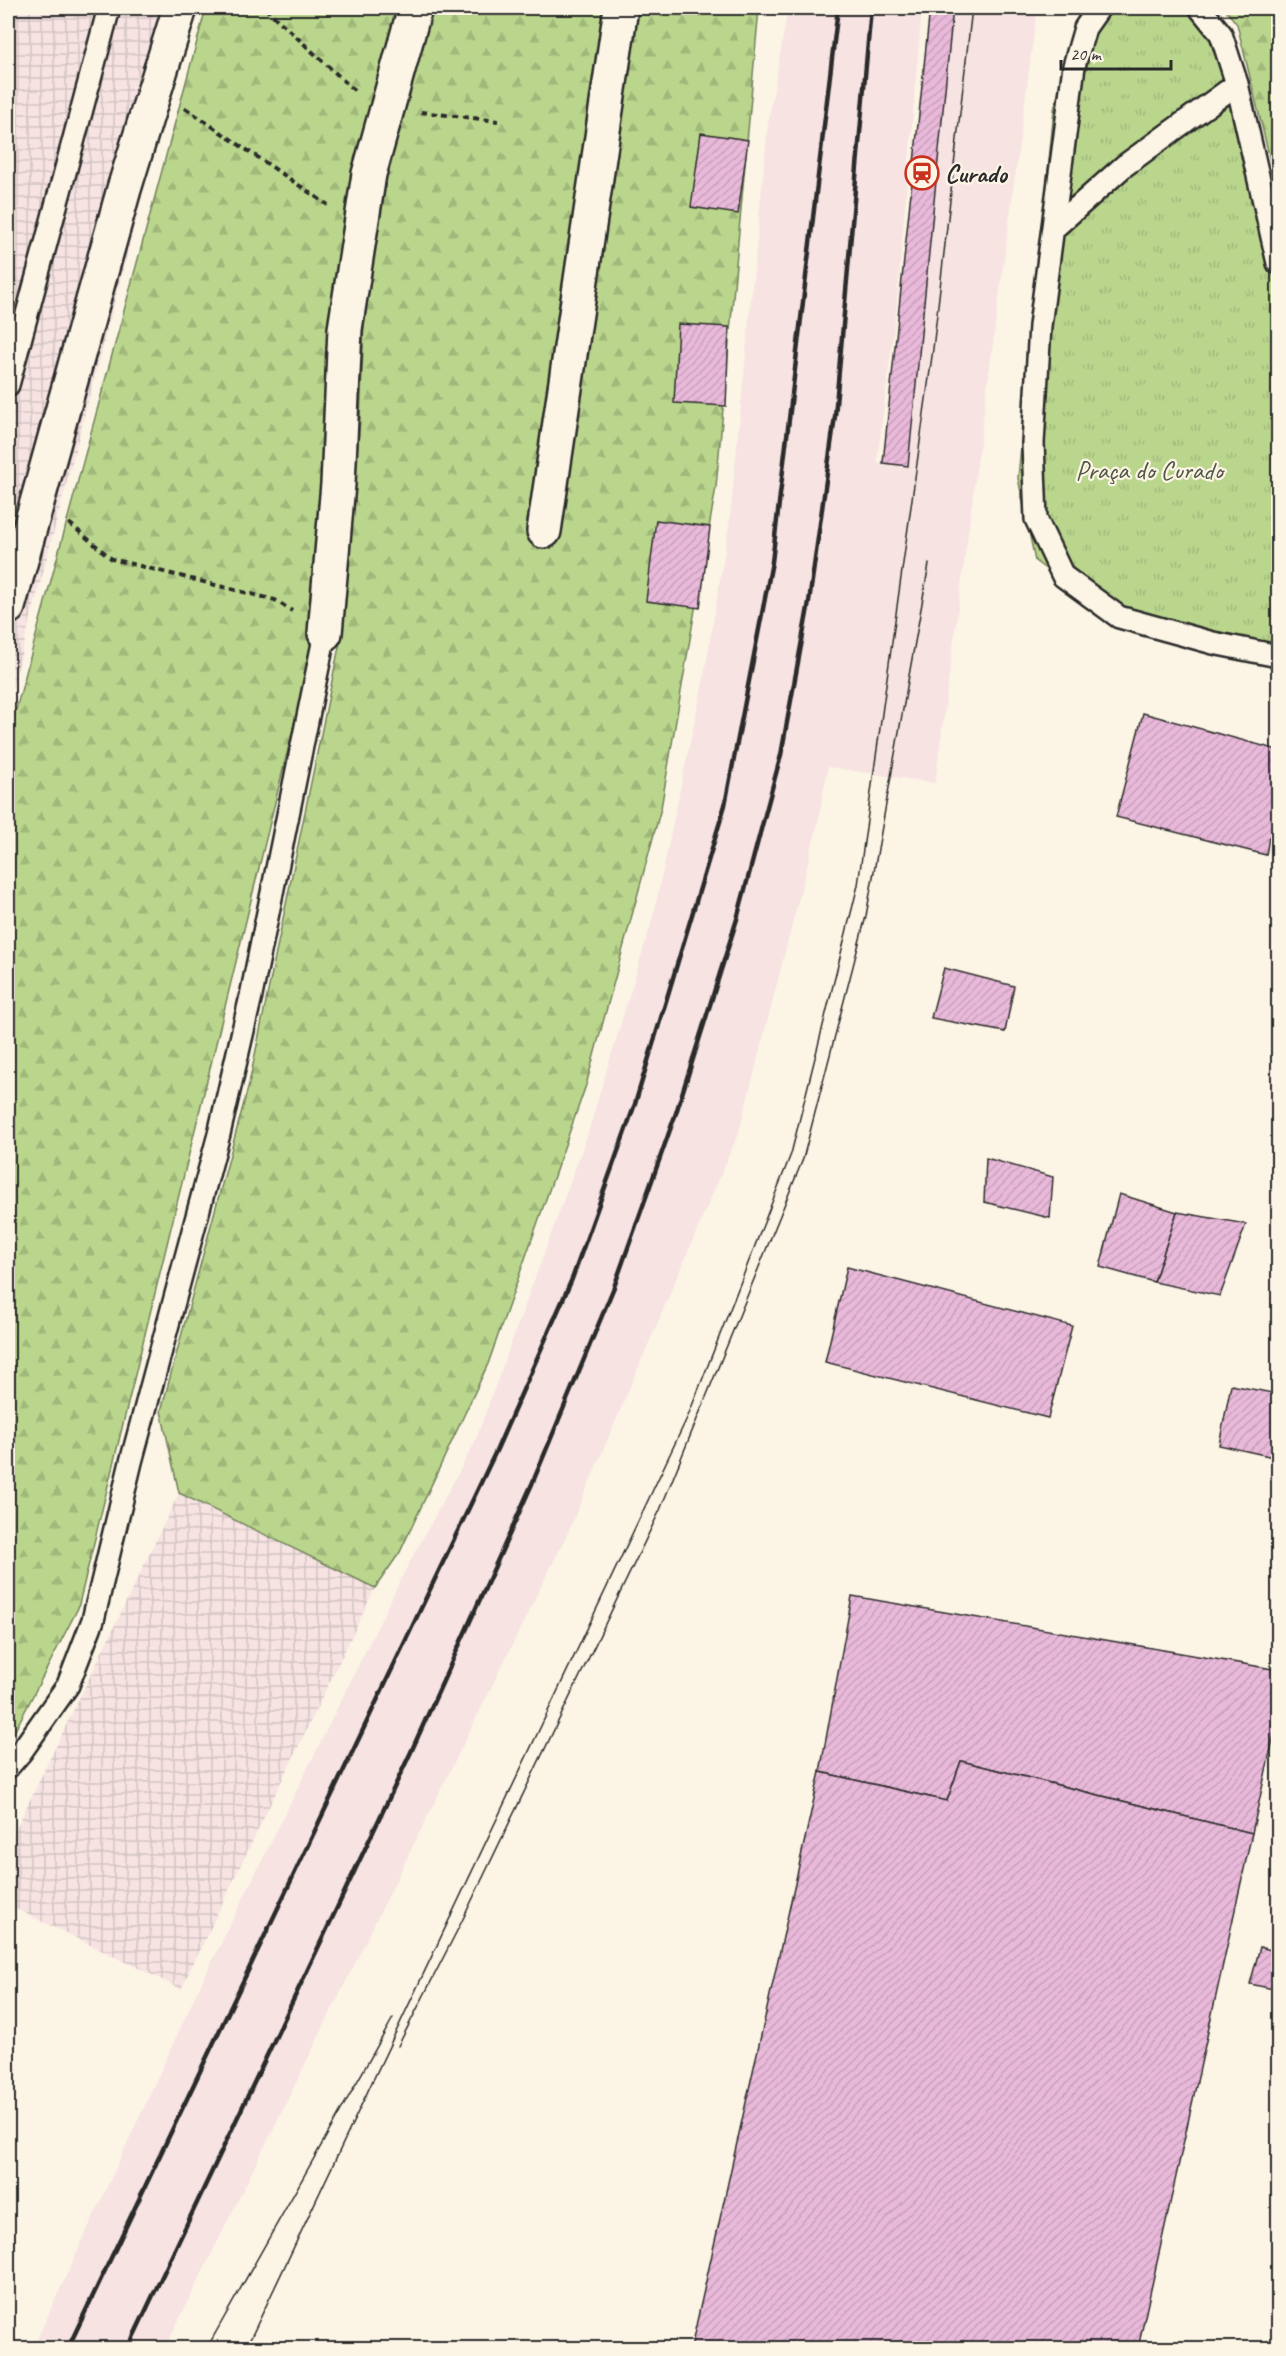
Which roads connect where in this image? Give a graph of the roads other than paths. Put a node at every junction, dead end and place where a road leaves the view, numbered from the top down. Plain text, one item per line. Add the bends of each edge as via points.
1 (110, 8) edge
2 (180, 8) edge
3 (415, 8) edge
4 (621, 8) edge
5 (1099, 8) edge
6 (1200, 8) edge
7 (1237, 84) junction
8 (1053, 228) junction
9 (1278, 263) edge
10 (8, 385) edge
11 (544, 531) dead end
12 (8, 607) edge
13 (325, 633) joint
14 (1278, 656) edge
15 (8, 1767) edge

1 - 10 lane
2 - 12 street via 123,189
3 - 13 street via 369,174 345,329 338,484
4 - 11 street
5 - 8 lane via 1085,28 1074,66
6 - 7 lane via 1221,34
7 - 8 lane via 1124,166
7 - 9 lane
8 - 14 lane via 1040,326 1033,443 1036,519 1063,576 1119,617
13 - 15 lane via 219,1134 93,1620 68,1685

